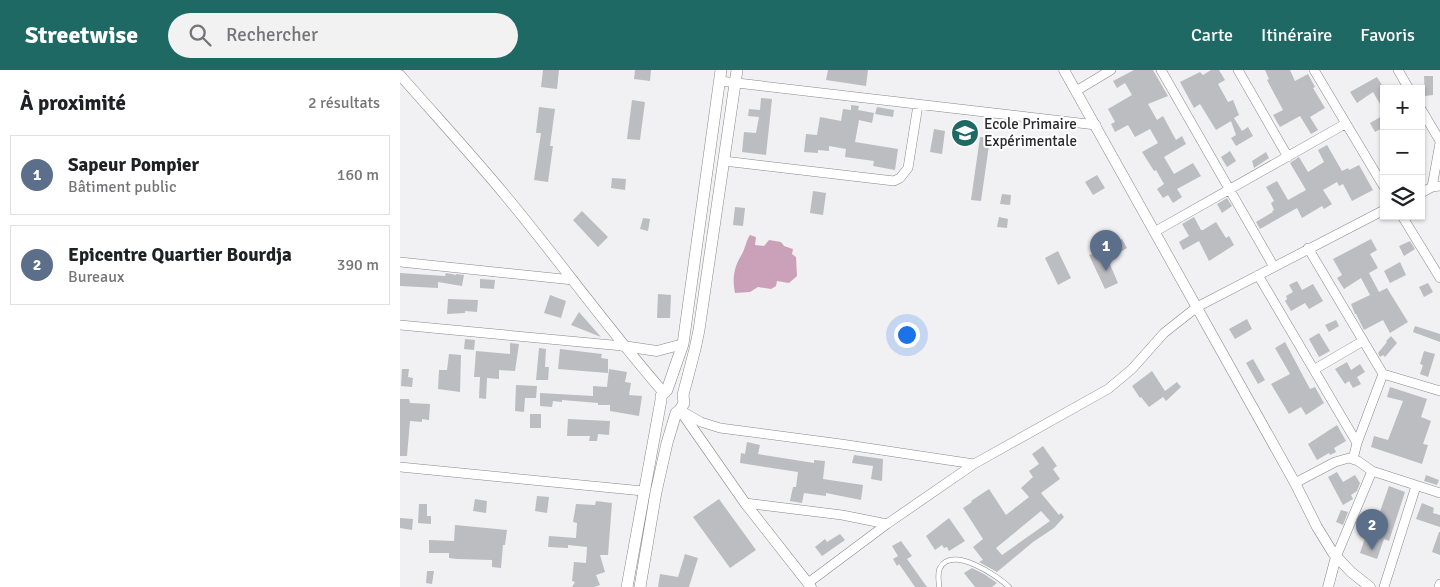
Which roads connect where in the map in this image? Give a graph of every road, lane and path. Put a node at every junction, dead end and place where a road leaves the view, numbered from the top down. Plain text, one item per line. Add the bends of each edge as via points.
1 (737, 70) edge
2 (1111, 70) edge
3 (1162, 70) edge
4 (1238, 70) edge
5 (1314, 70) edge
6 (1398, 70) edge
7 (1065, 71) edge
8 (400, 75) edge
9 (721, 76) edge
10 (735, 84) junction
11 (1407, 85) edge
12 (1076, 91) junction
13 (918, 105) junction
14 (1425, 116) edge
15 (1345, 124) junction
16 (1096, 125) junction
17 (1440, 142) edge
18 (1288, 157) junction
19 (724, 160) junction
20 (1380, 181) edge
21 (1436, 187) edge
22 (1230, 189) junction
23 (1380, 212) edge
24 (1404, 220) edge
25 (1156, 232) junction
26 (1308, 248) junction
27 (400, 262) edge
28 (1274, 267) junction
29 (1258, 275) junction
30 (1440, 278) edge
31 (573, 280) junction
32 (1197, 307) junction
33 (400, 325) edge
34 (1363, 341) junction
35 (683, 344) junction
36 (623, 346) junction
37 (1314, 369) junction
38 (1383, 374) junction
39 (1440, 391) edge
40 (683, 395) junction
41 (664, 396) junction
42 (678, 411) junction
43 (1357, 443) junction
44 (1353, 459) junction
45 (974, 464) junction
46 (400, 466) edge
47 (1372, 471) junction
48 (1295, 482) junction
49 (1416, 486) junction
50 (643, 491) junction
51 (1440, 493) edge
52 (745, 503) junction
53 (887, 524) junction
54 (1336, 557) junction
55 (809, 585) edge
56 (627, 587) edge
57 (640, 587) edge
58 (938, 587) edge
59 (1009, 587) edge
60 (1328, 587) edge
61 (1370, 587) edge
62 (1384, 587) edge

1 - 10 main road
2 - 12 street
3 - 22 street
4 - 18 street
5 - 15 street
6 - 11 street
7 - 12 street
8 - 31 street via 504,194
9 - 10 street
9 - 35 main road
10 - 13 street
10 - 19 main road
12 - 16 street
13 - 16 street
13 - 19 street via 908,168 894,181
14 - 17 street
15 - 18 street
15 - 20 street
16 - 25 street
17 - 21 street
18 - 22 street
19 - 40 main road via 699,330
22 - 25 street
22 - 28 street
23 - 26 street
24 - 30 street
25 - 32 street
26 - 28 street
26 - 34 street
27 - 31 street
28 - 29 street
29 - 32 street
29 - 37 street
31 - 36 street
32 - 45 street via 1164,333 1132,369 1108,389
32 - 48 street
33 - 36 street
34 - 37 street
34 - 38 street
35 - 36 street via 657,352
35 - 41 main road
36 - 41 street
37 - 43 street
38 - 39 street
38 - 43 street
40 - 41 main road via 678,390
40 - 42 main road via 684,403
41 - 42 main road via 666,412
41 - 50 main road
42 - 45 street via 720,428
42 - 52 street
42 - 57 main road via 656,492
43 - 44 street
44 - 47 street
44 - 48 street via 1336,462
45 - 53 street
46 - 50 street
47 - 49 street
47 - 54 street
48 - 54 street
49 - 51 street
49 - 62 street
50 - 56 main road
52 - 53 street
52 - 55 street
53 - 55 street
54 - 60 street
54 - 61 street
58 - 59 lane via 940,568 952,560 980,566

